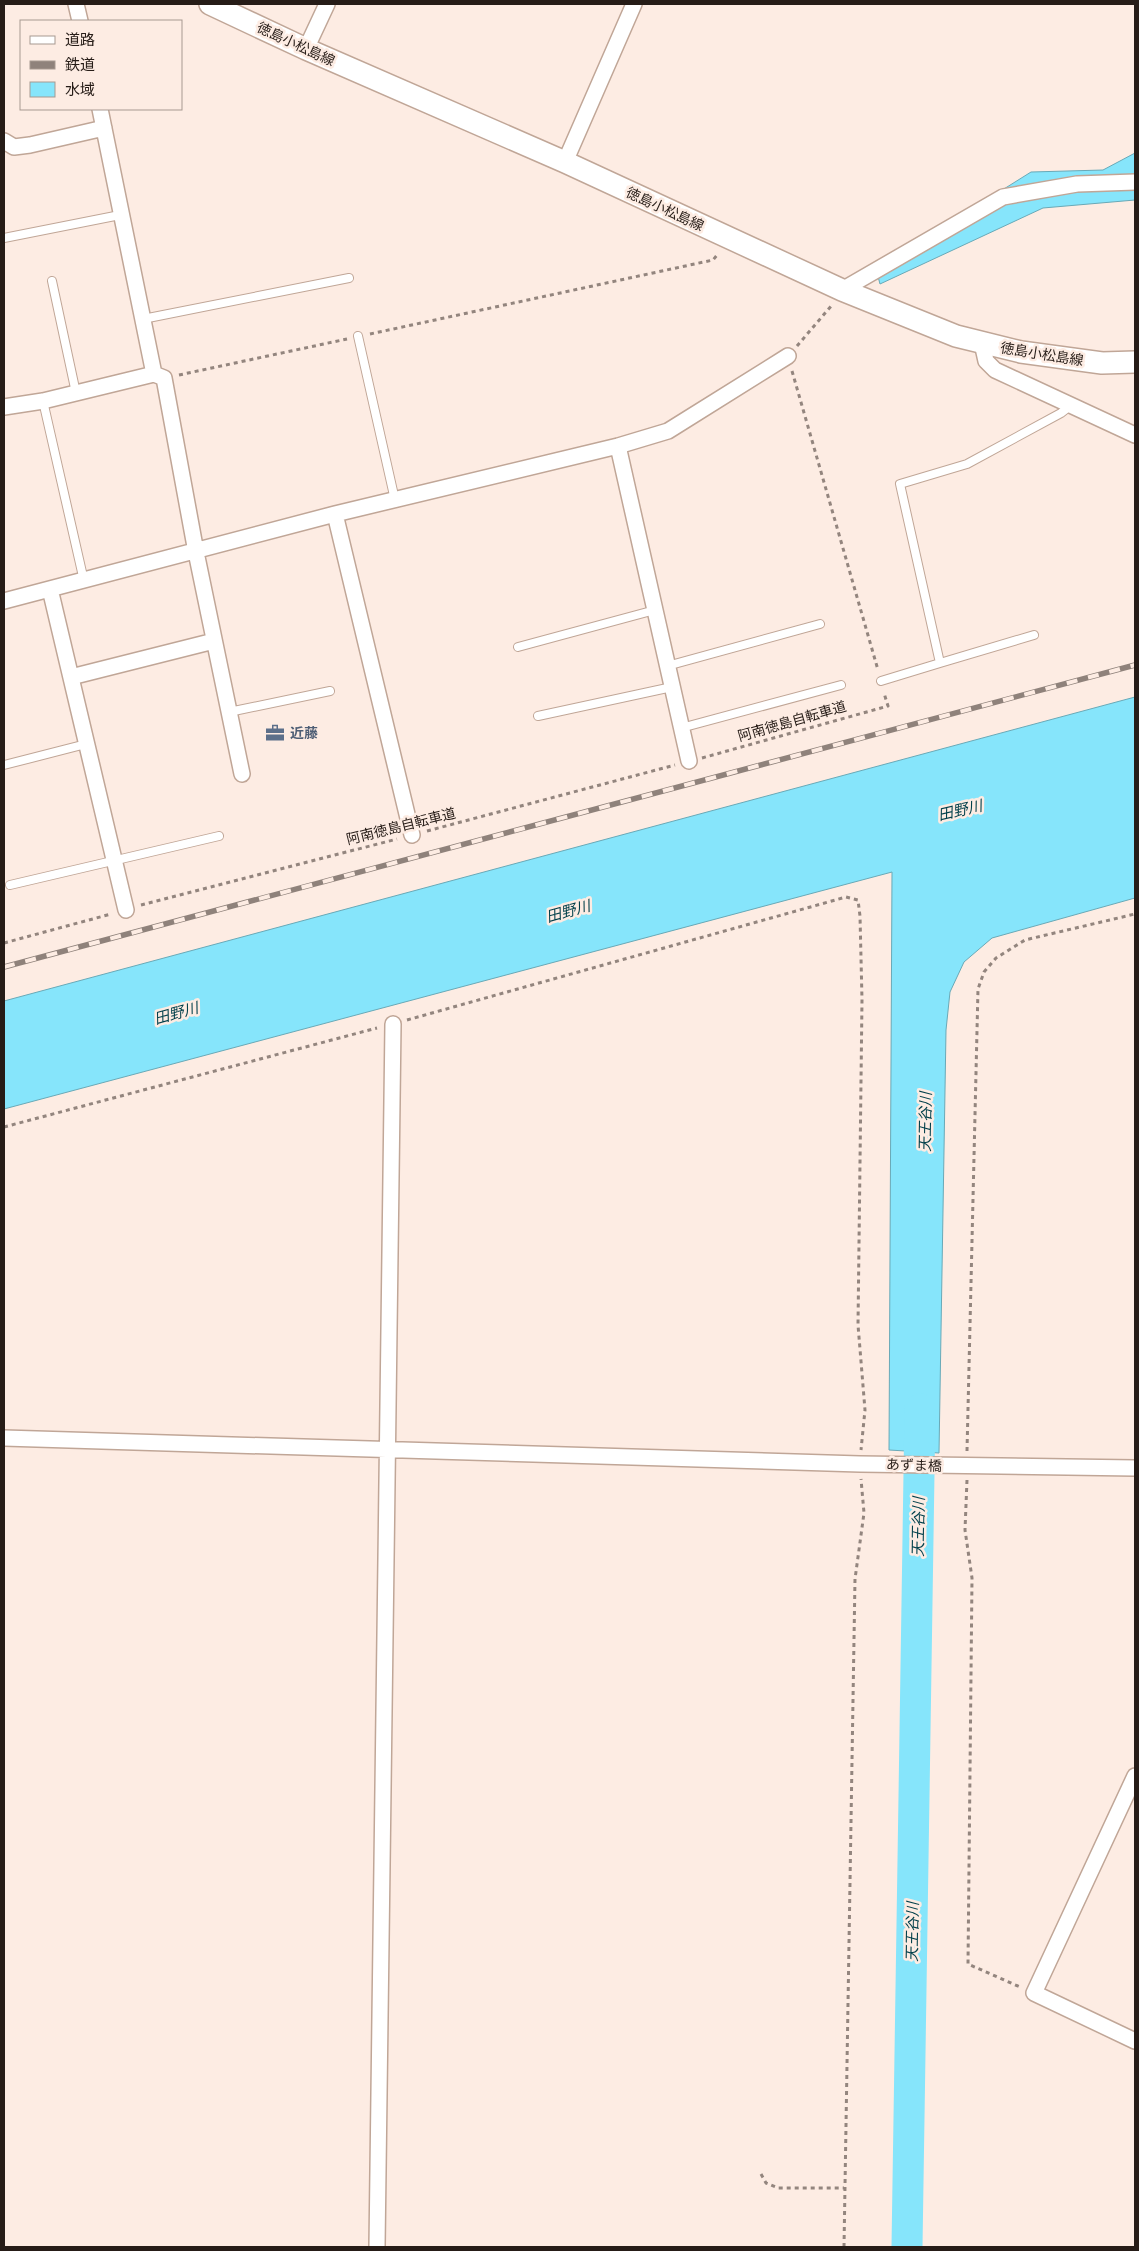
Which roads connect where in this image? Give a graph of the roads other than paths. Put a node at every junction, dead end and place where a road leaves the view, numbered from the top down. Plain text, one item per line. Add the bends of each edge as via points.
1 (76, 4) edge
2 (210, 4) edge
3 (327, 4) edge
4 (634, 4) edge
5 (80, 20) edge
6 (306, 49) junction
7 (100, 110) edge
8 (104, 128) junction
9 (4, 142) edge
10 (565, 162) junction
11 (1135, 182) edge
12 (120, 215) junction
13 (4, 238) edge
14 (349, 278) dead end
15 (52, 281) dead end
16 (842, 290) junction
17 (143, 319) junction
18 (358, 336) road end
19 (982, 343) junction
20 (788, 356) road end
21 (1135, 362) edge
22 (159, 376) junction
23 (76, 393) junction
24 (43, 401) junction
25 (4, 406) edge
26 (1070, 406) junction
27 (1135, 434) edge
28 (618, 446) junction
29 (394, 500) junction
30 (335, 514) junction
31 (196, 552) junction
32 (84, 581) junction
33 (50, 589) junction
34 (4, 601) edge
35 (655, 610) junction
36 (820, 624) dead end
37 (1034, 635) dead end
38 (214, 641) junction
39 (518, 647) dead end
40 (940, 663) junction
41 (667, 666) junction
42 (70, 677) junction
43 (881, 681) road end
44 (841, 685) dead end
45 (672, 687) junction
46 (330, 691) dead end
47 (229, 712) junction
48 (538, 716) dead end
49 (681, 728) junction
50 (86, 744) junction
51 (689, 761) road end
52 (4, 765) edge
53 (242, 774) dead end
54 (412, 835) road end
55 (219, 836) dead end
56 (114, 860) junction
57 (10, 885) dead end
58 (126, 910) dead end
59 (393, 1024) road end
60 (4, 1438) edge
61 (389, 1449) junction
62 (1135, 1468) edge
63 (1135, 1776) edge
64 (1135, 2042) edge
65 (377, 2247) edge

1 - 5 street
2 - 6 main road, 徳島小松島線
3 - 6 street
4 - 10 street
6 - 10 main road, 徳島小松島線
7 - 8 street
8 - 9 street via 30,145 14,147
8 - 12 street
10 - 16 main road, 徳島小松島線
11 - 16 street via 1076,184 1003,197
12 - 13 lane
12 - 17 street
14 - 17 lane
15 - 23 lane
16 - 19 main road, 徳島小松島線 via 956,336
17 - 22 street
18 - 29 lane
19 - 21 main road, 徳島小松島線 via 1102,363
19 - 26 street via 986,361 995,370
20 - 28 street via 668,431
22 - 23 street
22 - 31 street
23 - 24 street
24 - 25 street
24 - 32 lane
26 - 27 street
26 - 40 lane via 967,464 900,484
28 - 29 street
28 - 35 street
29 - 30 street
30 - 31 street
30 - 54 street
31 - 32 street
31 - 38 street
32 - 33 street
33 - 34 street
33 - 42 street
35 - 39 lane
35 - 41 street
36 - 41 lane
37 - 40 lane
38 - 42 street
38 - 47 street
40 - 43 lane
41 - 45 street
42 - 50 street
44 - 49 lane
45 - 48 lane
45 - 49 street
46 - 47 lane
47 - 53 street
49 - 51 street
50 - 52 lane
50 - 56 street
55 - 56 lane
56 - 57 lane
56 - 58 street
59 - 61 street
60 - 61 street, あずま橋
61 - 62 street, あずま橋 via 866,1464
61 - 65 street
63 - 64 street via 1034,1994

